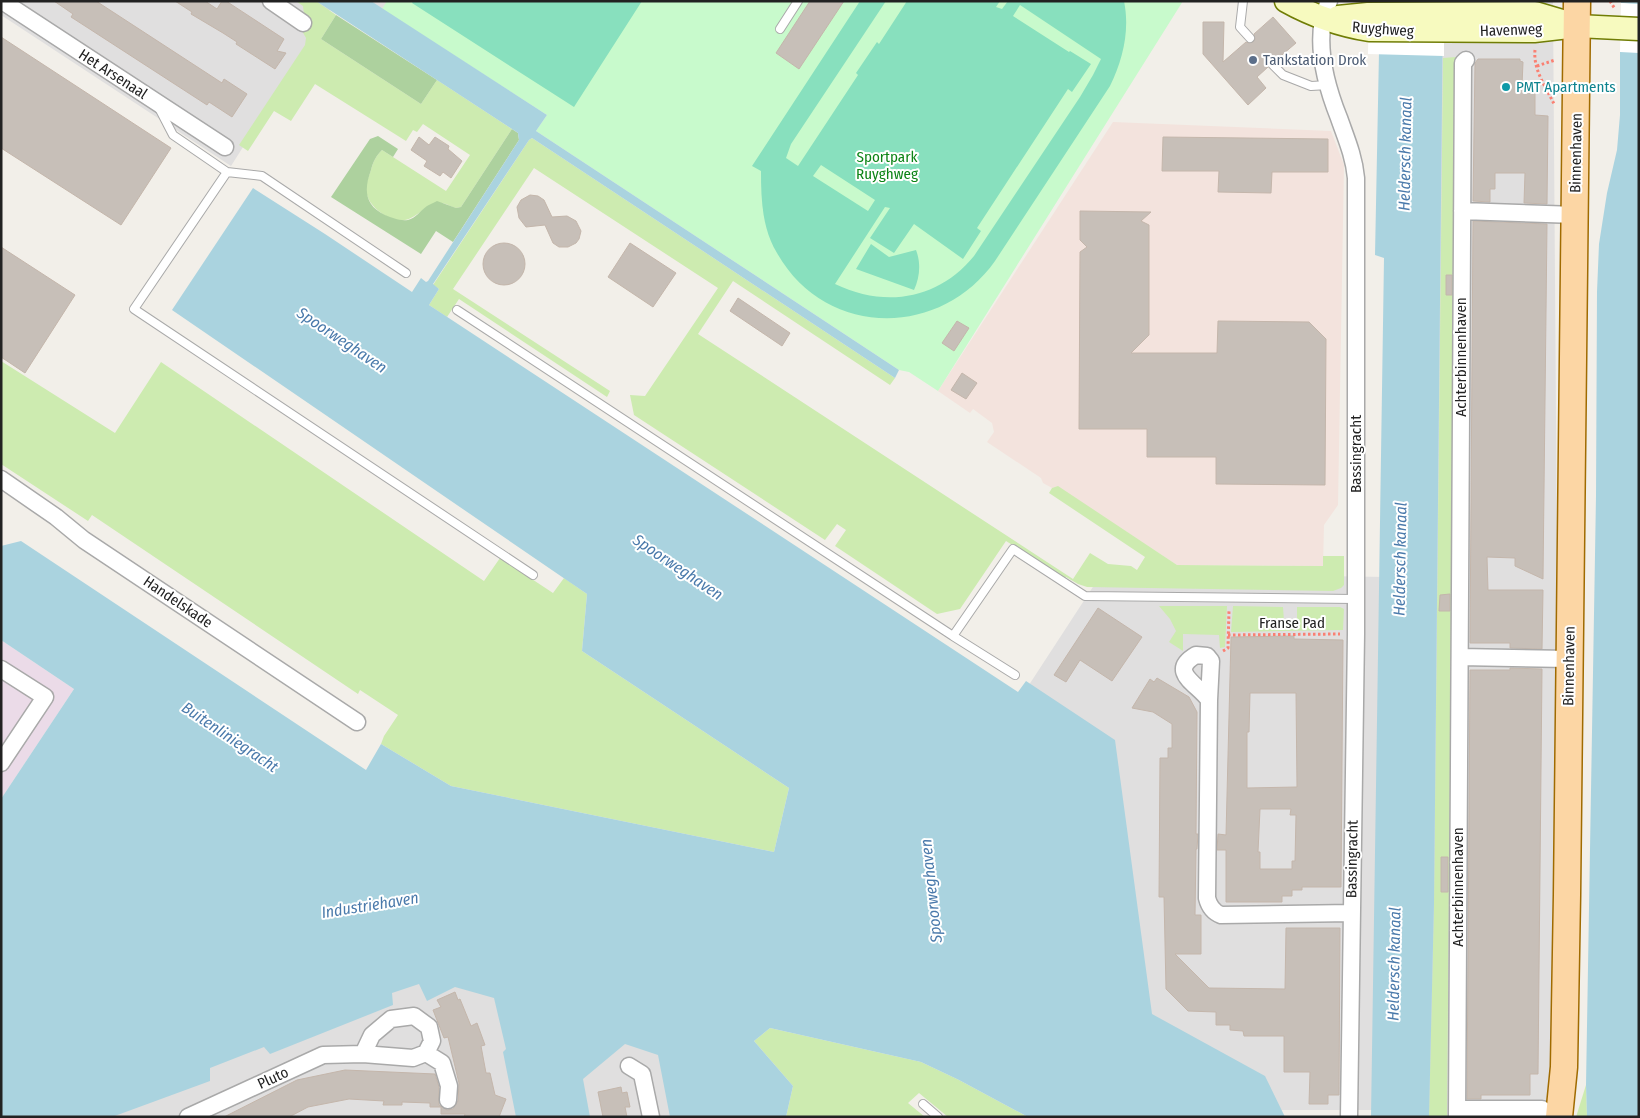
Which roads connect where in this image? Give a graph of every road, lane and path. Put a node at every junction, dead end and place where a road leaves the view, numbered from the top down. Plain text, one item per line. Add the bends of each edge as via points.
1 (2, 1) edge
2 (270, 1) edge
3 (798, 1) edge
4 (1243, 1) edge
5 (1286, 1) edge
6 (1326, 10) edge
7 (1577, 14) edge
8 (1444, 22) joint
9 (303, 23) dead end
10 (780, 28) dead end
11 (1630, 29) edge
12 (1250, 38) dead end
13 (1466, 60) dead end
14 (1272, 64) dead end
15 (1328, 85) junction
16 (156, 102) junction
17 (225, 147) dead end
18 (227, 172) junction
19 (1462, 211) junction
20 (1576, 215) junction
21 (406, 272) dead end
22 (457, 310) dead end
23 (1, 479) edge
24 (533, 575) dead end
25 (1230, 597) junction
26 (1356, 599) junction
27 (1356, 634) junction
28 (953, 636) junction
29 (1460, 657) junction
30 (1569, 659) junction
31 (1, 668) edge
32 (1015, 675) dead end
33 (1209, 700) dead end
34 (357, 722) dead end
35 (1, 763) edge
36 (1351, 913) junction
37 (426, 1053) junction
38 (362, 1054) junction
39 (629, 1066) dead end
40 (448, 1100) dead end
41 (923, 1104) dead end
42 (1457, 1113) edge
43 (1551, 1113) edge
44 (188, 1117) edge
45 (651, 1117) edge
46 (938, 1117) edge
47 (1349, 1117) edge

1 - 16 street, Het Arsenaal
2 - 9 street
3 - 10 lane
4 - 12 lane via 1240,27
5 - 6 street, Ruyghweg
6 - 8 street, Ruyghweg via 1342,26 1369,22
6 - 15 street, Bassingracht via 1321,48
7 - 8 street, Havenweg via 1534,31
7 - 11 street, Havenweg
7 - 20 main road, Binnenhaven
13 - 19 street, Achterbinnenhaven via 1462,63
14 - 15 lane via 1283,75 1311,86
15 - 26 street, Bassingracht via 1353,157 1356,178
16 - 17 street, Het Arsenaal
16 - 18 lane via 173,134
18 - 21 lane via 262,176
18 - 24 lane via 134,309
19 - 20 street, Binnenhaven
19 - 29 street, Achterbinnenhaven
20 - 30 main road, Binnenhaven
22 - 28 lane
23 - 34 street, Handelskade via 84,540
25 - 26 lane
25 - 27 path, Franse Pad via 1228,635
25 - 28 lane via 1085,596 1013,549
26 - 27 street, Bassingracht
27 - 36 street, Bassingracht
28 - 32 lane
29 - 30 street
29 - 42 street, Achterbinnenhaven
30 - 43 main road, Binnenhaven via 1563,1074
31 - 35 street via 45,697
33 - 36 street, Bassingracht via 1209,905 1221,915
36 - 47 street, Bassingracht
37 - 38 street, Pluto via 412,1058
37 - 38 street via 432,1041 429,1027 414,1016 391,1019 372,1035
37 - 40 street via 442,1063 449,1086
38 - 44 street, Pluto via 323,1055
39 - 45 street via 642,1074
41 - 46 lane
42 - 43 street

